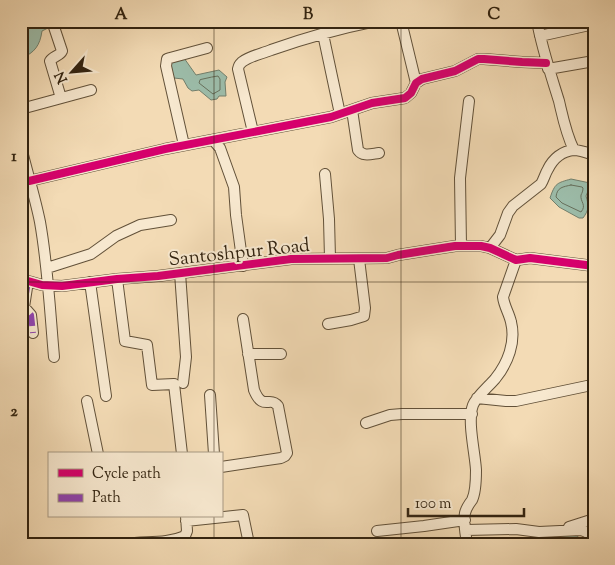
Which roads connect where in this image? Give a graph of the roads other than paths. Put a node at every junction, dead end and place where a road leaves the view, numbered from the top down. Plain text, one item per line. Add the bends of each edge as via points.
1 (52, 21) edge
2 (376, 21) edge
3 (400, 21) edge
4 (537, 21) edge
5 (594, 24) edge
6 (323, 34) junction
7 (540, 36) junction
8 (207, 48) dead end
9 (594, 61) edge
10 (547, 66) junction
11 (416, 83) junction
12 (91, 90) dead end
13 (61, 98) junction
14 (470, 101) dead end
15 (21, 109) edge
16 (352, 110) junction
17 (340, 114) junction
18 (253, 132) junction
19 (213, 140) junction
20 (184, 145) junction
21 (21, 147) edge
22 (574, 150) junction
23 (379, 153) dead end
24 (594, 155) edge
25 (325, 174) dead end
26 (29, 181) junction
27 (171, 220) dead end
28 (461, 246) junction
29 (490, 248) junction
30 (330, 258) junction
31 (359, 259) junction
32 (516, 260) junction
33 (243, 266) junction
34 (594, 266) edge
35 (47, 268) junction
36 (180, 273) junction
37 (117, 279) junction
38 (25, 280) edge
39 (90, 282) junction
40 (49, 286) junction
41 (243, 319) dead end
42 (328, 324) dead end
43 (33, 333) dead end
44 (248, 354) junction
45 (281, 354) dead end
46 (54, 357) dead end
47 (183, 384) dead end
48 (588, 386) dead end
49 (210, 395) dead end
50 (106, 396) dead end
51 (477, 398) junction
52 (86, 402) dead end
53 (472, 414) junction
54 (366, 423) dead end
55 (98, 452) edge
56 (182, 452) edge
57 (214, 452) edge
58 (222, 467) edge
59 (222, 516) edge
60 (200, 518) edge
61 (186, 519) edge
62 (594, 519) edge
63 (465, 525) junction
64 (560, 530) junction
65 (377, 531) dead end
66 (594, 542) edge
67 (126, 544) edge
68 (249, 544) edge
69 (468, 544) edge

1 - 13 street via 62,50 50,61
2 - 6 street
3 - 11 street
4 - 7 street
5 - 7 street
6 - 17 street
6 - 18 street via 251,57 239,66
7 - 10 street
8 - 20 street via 166,61
9 - 10 street
10 - 11 street via 478,59 455,72
10 - 22 street
11 - 16 street via 405,98
12 - 13 street
13 - 15 street
14 - 28 street via 460,178
16 - 17 street
16 - 23 street via 358,150 364,155
17 - 18 street
18 - 19 street
19 - 20 street
19 - 33 street via 220,148 234,187
20 - 26 street
21 - 26 street
22 - 24 street
22 - 29 street via 556,158 541,184 508,213
25 - 30 street
26 - 35 street via 40,221
27 - 35 street via 140,225 116,236 91,254
28 - 29 street, Santoshpur Road
28 - 31 street, Santoshpur Road via 387,258
29 - 32 street
30 - 31 street, Santoshpur Road
30 - 33 street, Santoshpur Road via 291,259
31 - 42 street via 364,316
32 - 34 street via 530,258
32 - 51 street via 503,297 512,328 509,357
33 - 36 street, Santoshpur Road
35 - 40 street
36 - 37 street, Santoshpur Road
36 - 47 street via 186,358
37 - 39 street, Santoshpur Road
37 - 56 street via 125,341 147,345 152,384 174,384
38 - 40 street, Santoshpur Road
38 - 43 street via 24,307 31,315
39 - 40 street, Santoshpur Road
39 - 50 street
40 - 46 street
41 - 44 street
44 - 45 street
44 - 58 street via 258,398 277,403 287,453 281,458
48 - 51 street via 516,401
49 - 57 street
51 - 53 street
52 - 55 street
53 - 54 street via 402,414
53 - 63 street via 476,483 473,498 464,514
59 - 68 street via 243,515
60 - 61 street
61 - 67 street via 185,536
62 - 64 street
63 - 64 street via 538,532
63 - 65 street
63 - 69 street
64 - 66 street via 586,531

